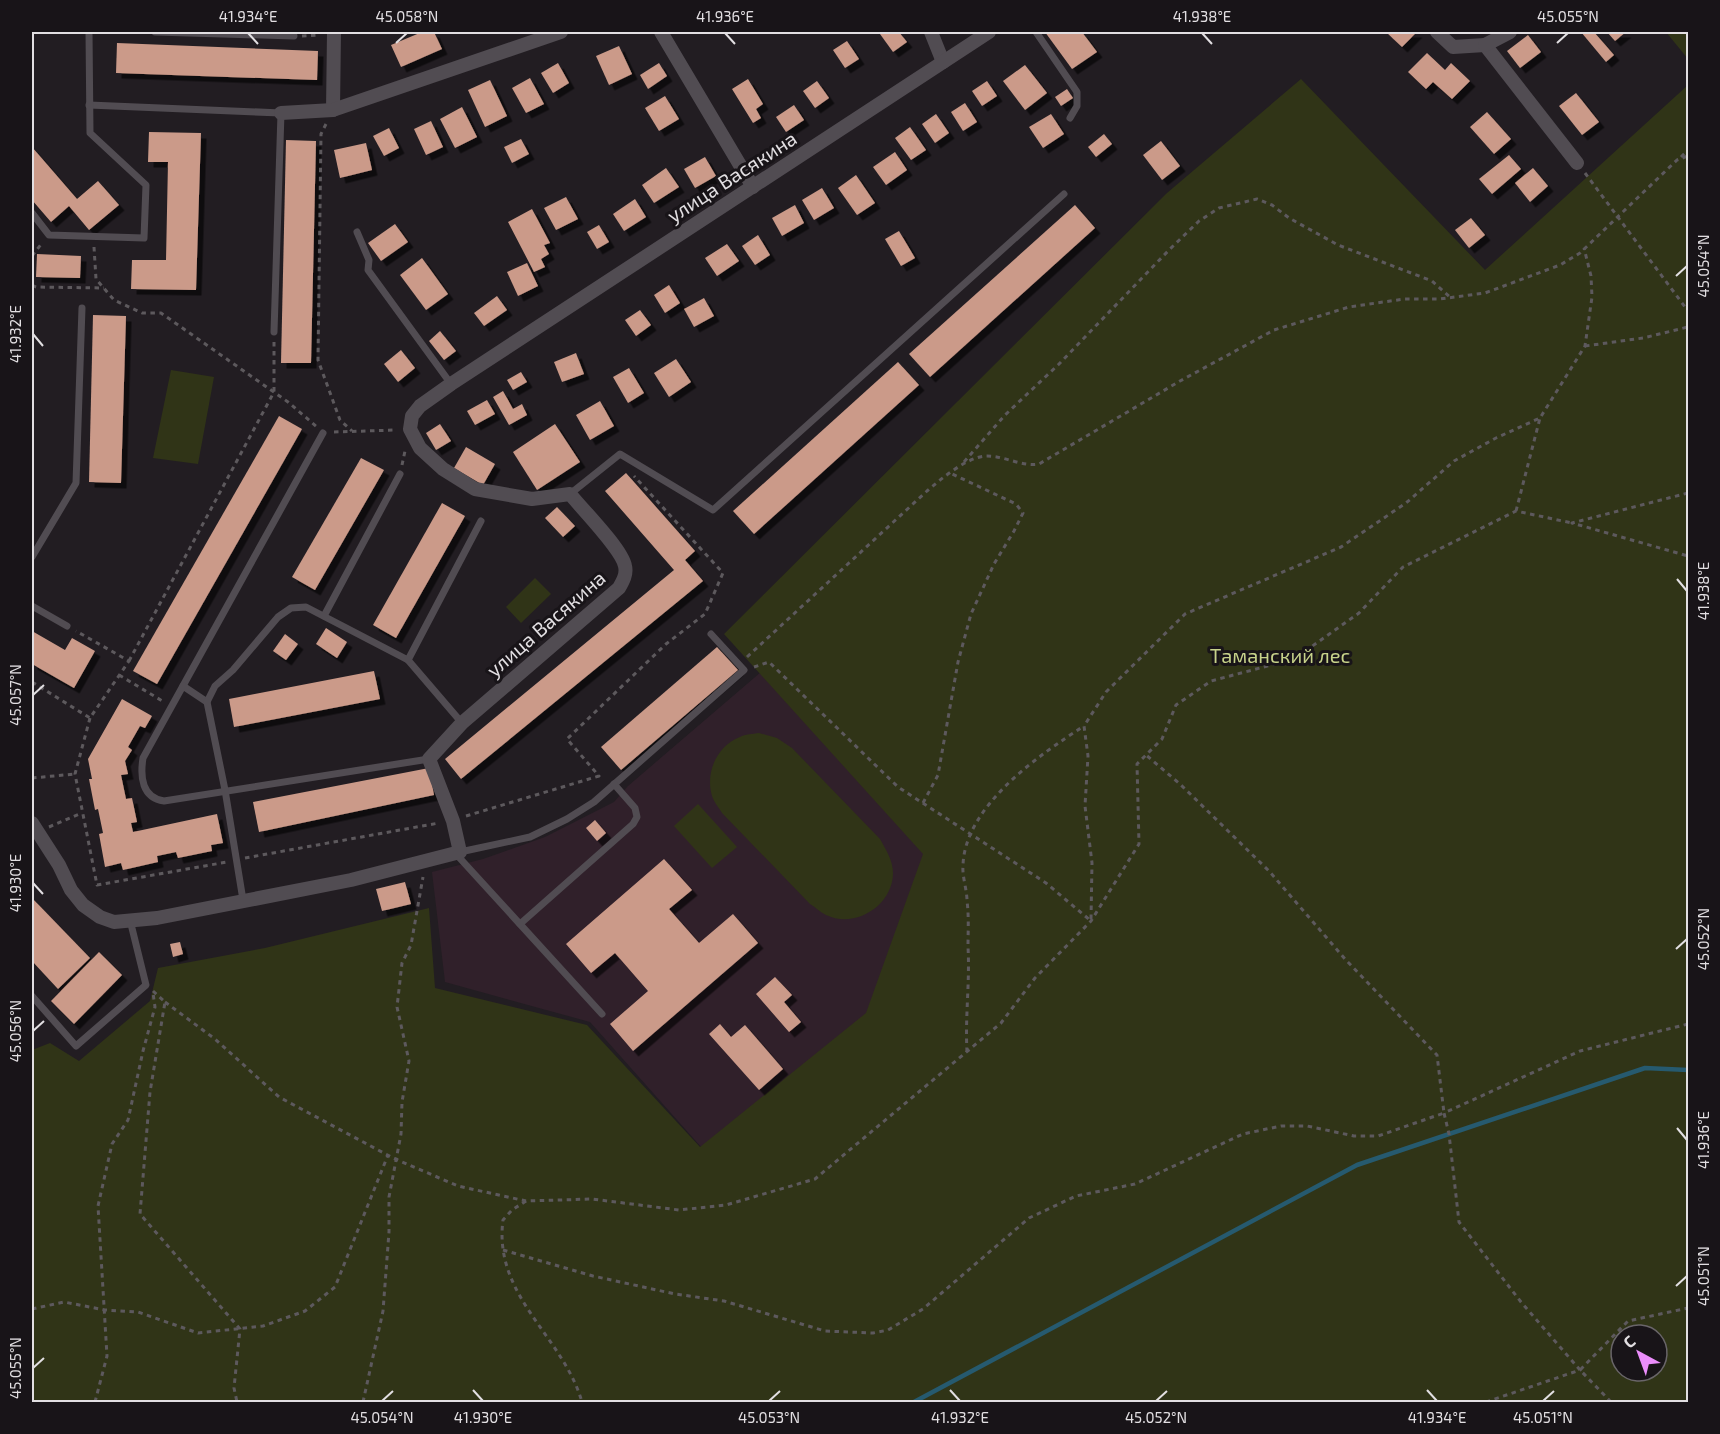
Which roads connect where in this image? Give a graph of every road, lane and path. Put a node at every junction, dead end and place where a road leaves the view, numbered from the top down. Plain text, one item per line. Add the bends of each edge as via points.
1 (89, 32) edge
2 (155, 32) edge
3 (661, 32) edge
4 (931, 32) edge
5 (989, 32) edge
6 (1036, 32) edge
7 (1437, 32) edge
8 (1510, 32) edge
9 (334, 33) edge
10 (552, 33) edge
11 (294, 36) joint
12 (1485, 45) junction
13 (943, 62) junction
14 (88, 105) junction
15 (333, 110) junction
16 (281, 113) junction
17 (1070, 118) dead end
18 (1689, 150) edge
19 (1689, 156) edge
20 (1677, 160) junction
21 (1577, 163) joint
22 (753, 187) junction
23 (1064, 194) dead end
24 (32, 213) edge
25 (1617, 215) junction
26 (357, 232) dead end
27 (49, 235) junction
28 (93, 237) junction
29 (1584, 248) junction
30 (32, 256) edge
31 (32, 285) edge
32 (104, 288) junction
33 (1451, 298) junction
34 (82, 308) dead end
35 (1689, 311) edge
36 (1689, 327) edge
37 (274, 332) joint
38 (1585, 346) junction
39 (451, 384) junction
40 (273, 392) junction
41 (1540, 418) junction
42 (410, 429) junction
43 (354, 432) junction
44 (323, 433) junction
45 (961, 466) junction
46 (950, 473) junction
47 (400, 474) dead end
48 (1689, 493) edge
49 (570, 494) junction
50 (1516, 511) junction
51 (481, 521) dead end
52 (1572, 523) junction
53 (1689, 556) edge
54 (32, 557) edge
55 (32, 606) edge
56 (324, 616) junction
57 (67, 626) joint
58 (711, 634) dead end
59 (408, 660) junction
60 (129, 661) junction
61 (742, 667) junction
62 (119, 675) junction
63 (32, 682) edge
64 (183, 686) junction
65 (207, 702) junction
66 (172, 706) junction
67 (462, 723) junction
68 (1084, 726) junction
69 (1146, 755) junction
70 (429, 759) junction
71 (75, 774) dead end
72 (32, 778) edge
73 (614, 784) junction
74 (225, 790) junction
75 (922, 804) junction
76 (82, 813) dead end
77 (35, 827) edge
78 (969, 835) junction
79 (458, 853) junction
80 (425, 861) junction
81 (243, 900) junction
82 (130, 920) junction
83 (1091, 921) junction
84 (520, 924) junction
85 (146, 985) junction
86 (153, 992) junction
87 (32, 996) edge
88 (165, 1002) junction
89 (602, 1014) dead end
90 (1689, 1024) edge
91 (967, 1052) junction
92 (1444, 1113) junction
93 (388, 1155) junction
94 (396, 1159) junction
95 (526, 1201) junction
96 (503, 1250) junction
97 (32, 1308) edge
98 (1689, 1308) edge
99 (105, 1310) junction
100 (240, 1329) junction
101 (1580, 1370) junction
102 (95, 1402) edge
103 (237, 1402) edge
104 (363, 1402) edge
105 (582, 1402) edge
106 (1486, 1402) edge
107 (1611, 1402) edge

1 - 14 lane
2 - 11 lane
3 - 22 street
4 - 13 street
5 - 13 street, улица Васякина
6 - 17 lane via 1077,92 1077,106
7 - 12 street via 1453,47
8 - 12 street
9 - 11 path
9 - 15 street
10 - 15 street
12 - 21 street
13 - 22 street, улица Васякина
14 - 16 lane
14 - 28 lane via 90,133 146,185 144,238
15 - 16 street
15 - 43 path via 321,134 318,360 340,420
16 - 37 lane
18 - 20 path
19 - 20 path
20 - 25 path
21 - 25 path
22 - 39 street, улица Васякина
23 - 49 lane via 713,510 620,454
24 - 27 lane
25 - 29 path
25 - 35 path
26 - 39 lane via 369,260 368,270
27 - 28 lane
27 - 30 path
28 - 32 path via 96,279
29 - 33 path via 1549,270 1485,293
29 - 38 path via 1592,297
31 - 32 path
32 - 40 path via 114,300 142,313 161,313
33 - 45 path via 1404,299 1349,308 1274,330 1039,464 986,455
33 - 45 path via 1432,281 1338,245 1257,199 1219,208 1170,249 1005,415
34 - 54 lane via 76,483
36 - 38 path
37 - 40 path
38 - 41 path
39 - 42 street, улица Васякина via 420,406 412,416
40 - 44 path
40 - 60 path
41 - 50 path
41 - 68 path via 1455,461 1406,503 1341,547 1185,614 1106,692
42 - 43 path
42 - 49 street via 420,448 443,469 475,489 532,499
43 - 44 path
44 - 64 lane
45 - 46 path
46 - 61 path via 754,648
46 - 75 path via 1016,504 1023,513 971,614 958,662 938,775
47 - 56 lane
48 - 52 path
49 - 67 street, улица Васякина via 620,553 625,578 619,588
50 - 52 path
50 - 69 path via 1403,567 1359,613 1294,659 1211,681 1176,705 1162,739
51 - 59 lane
52 - 53 path
55 - 57 lane
56 - 59 lane
56 - 65 lane via 306,608 291,608 278,617 215,686
57 - 60 path
58 - 61 lane
59 - 67 lane
60 - 62 path
61 - 73 lane
61 - 75 path via 769,662 898,787
62 - 63 path via 90,718
62 - 66 path
64 - 65 lane
64 - 66 lane
65 - 74 lane
66 - 74 lane via 143,759 140,774 148,793 155,800 164,801
67 - 70 street, улица Васякина
68 - 78 path via 1014,778 984,811
68 - 83 path via 1088,756 1084,806 1092,863
69 - 83 path via 1137,764 1139,844
69 - 92 path via 1269,871 1437,1055
70 - 74 lane
70 - 79 street via 453,820
71 - 72 path
73 - 79 lane via 594,802 530,837
73 - 84 lane via 635,808 637,817 633,824
74 - 81 lane
75 - 78 path
76 - 77 path
77 - 82 street via 71,890 84,905 114,922
78 - 83 path via 1046,883
78 - 91 path via 962,867 968,901
79 - 80 street
79 - 84 lane
80 - 81 street via 351,880
80 - 94 path via 411,945 402,963 397,1007 409,1061
81 - 82 street
82 - 85 lane
83 - 91 path via 1035,978 1001,1023
84 - 89 lane
85 - 86 path
85 - 87 lane via 76,1046
86 - 88 path
86 - 99 path via 155,1007 128,1120 112,1144 98,1206
88 - 93 path via 279,1097
88 - 100 path via 150,1092 140,1214
90 - 92 path via 1580,1051
91 - 95 path via 815,1179 726,1205 679,1210 592,1199
92 - 96 path via 1378,1136 1354,1136 1307,1126 1281,1126 1243,1134 1135,1184 1076,1196 1029,1218 923,1309 888,1330 873,1333 825,1331 724,1300 605,1279
92 - 101 path via 1459,1222
93 - 94 path
93 - 100 path via 335,1287 305,1311 263,1326
94 - 95 path via 459,1186
94 - 104 path via 389,1197 383,1311
95 - 96 path via 503,1220
96 - 105 path via 511,1281 565,1363
97 - 99 path via 64,1302
98 - 101 path via 1628,1321
99 - 100 path via 138,1312 198,1333
99 - 102 path via 107,1356
100 - 103 path via 234,1388
101 - 106 path
101 - 107 path

